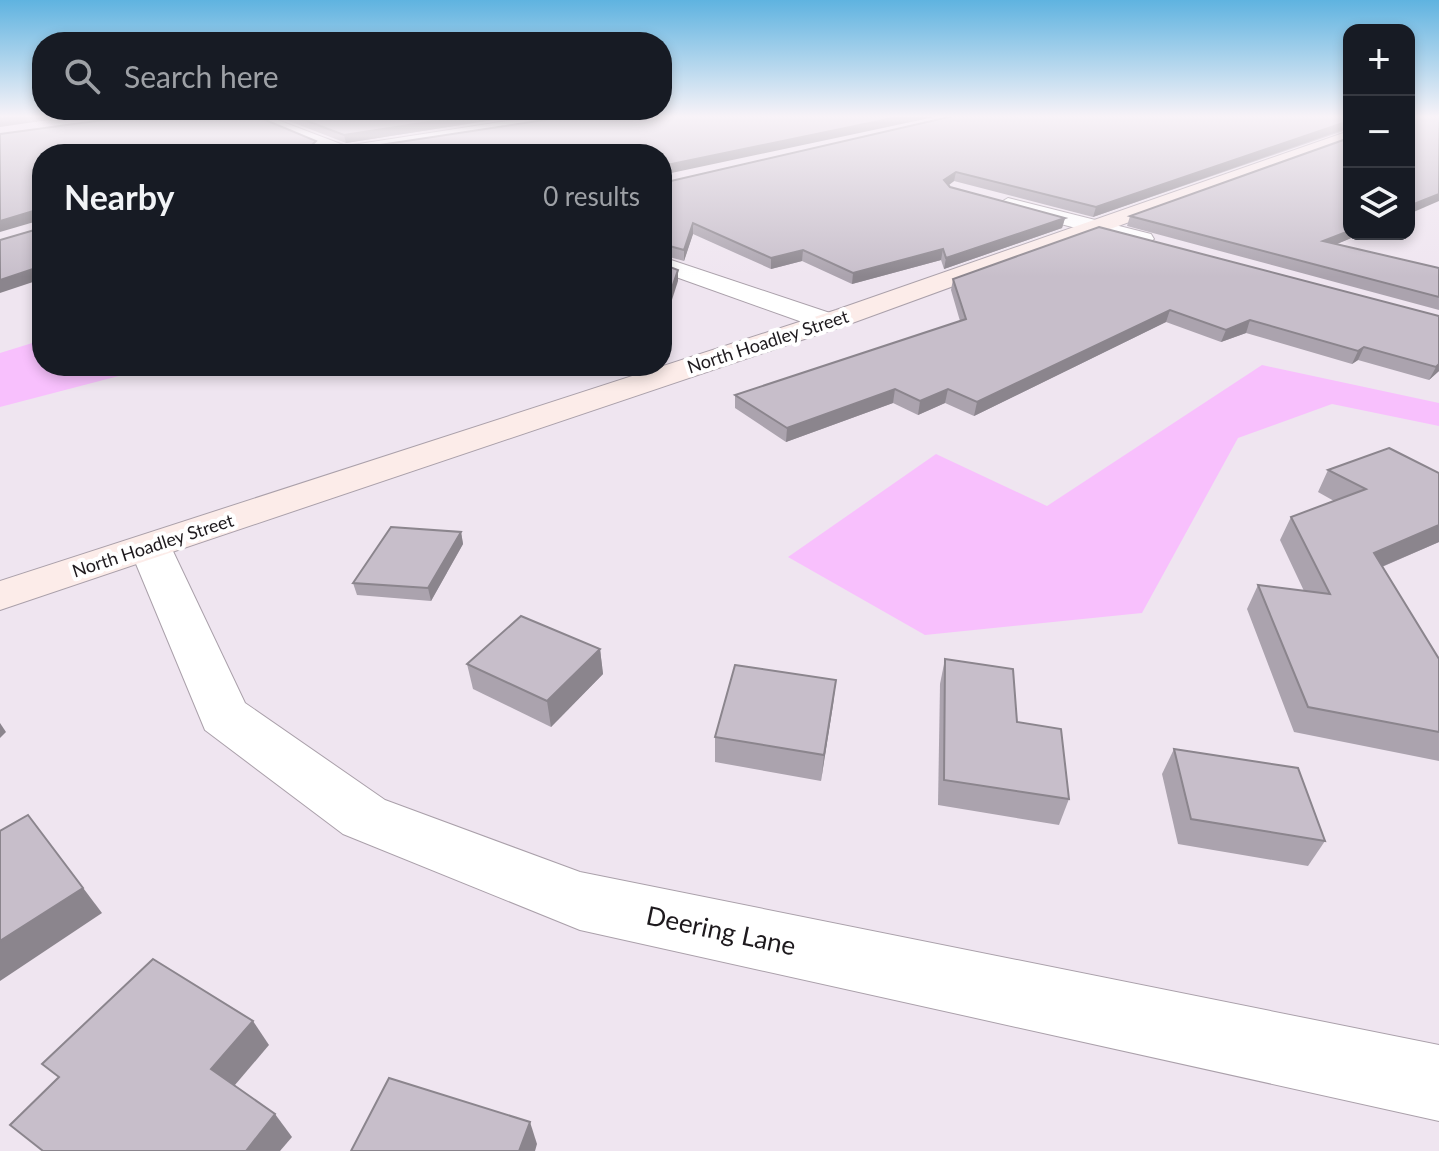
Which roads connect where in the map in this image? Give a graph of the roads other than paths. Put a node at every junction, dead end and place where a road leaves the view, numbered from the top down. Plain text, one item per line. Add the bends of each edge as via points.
1 (1259, 170) edge
2 (986, 198) edge
3 (1103, 228) junction
4 (1163, 245) edge
5 (672, 267) edge
6 (829, 322) junction
7 (672, 374) edge
8 (666, 376) edge
9 (150, 547) junction
10 (0, 596) edge
11 (1439, 1083) edge

1 - 3 street, North Hoadley Street
2 - 3 street
3 - 4 street
3 - 6 street, North Hoadley Street
5 - 6 street
6 - 7 street, North Hoadley Street
8 - 9 street, North Hoadley Street
9 - 10 street, North Hoadley Street
9 - 11 street, Deering Lane via 224,716 364,817 580,901

